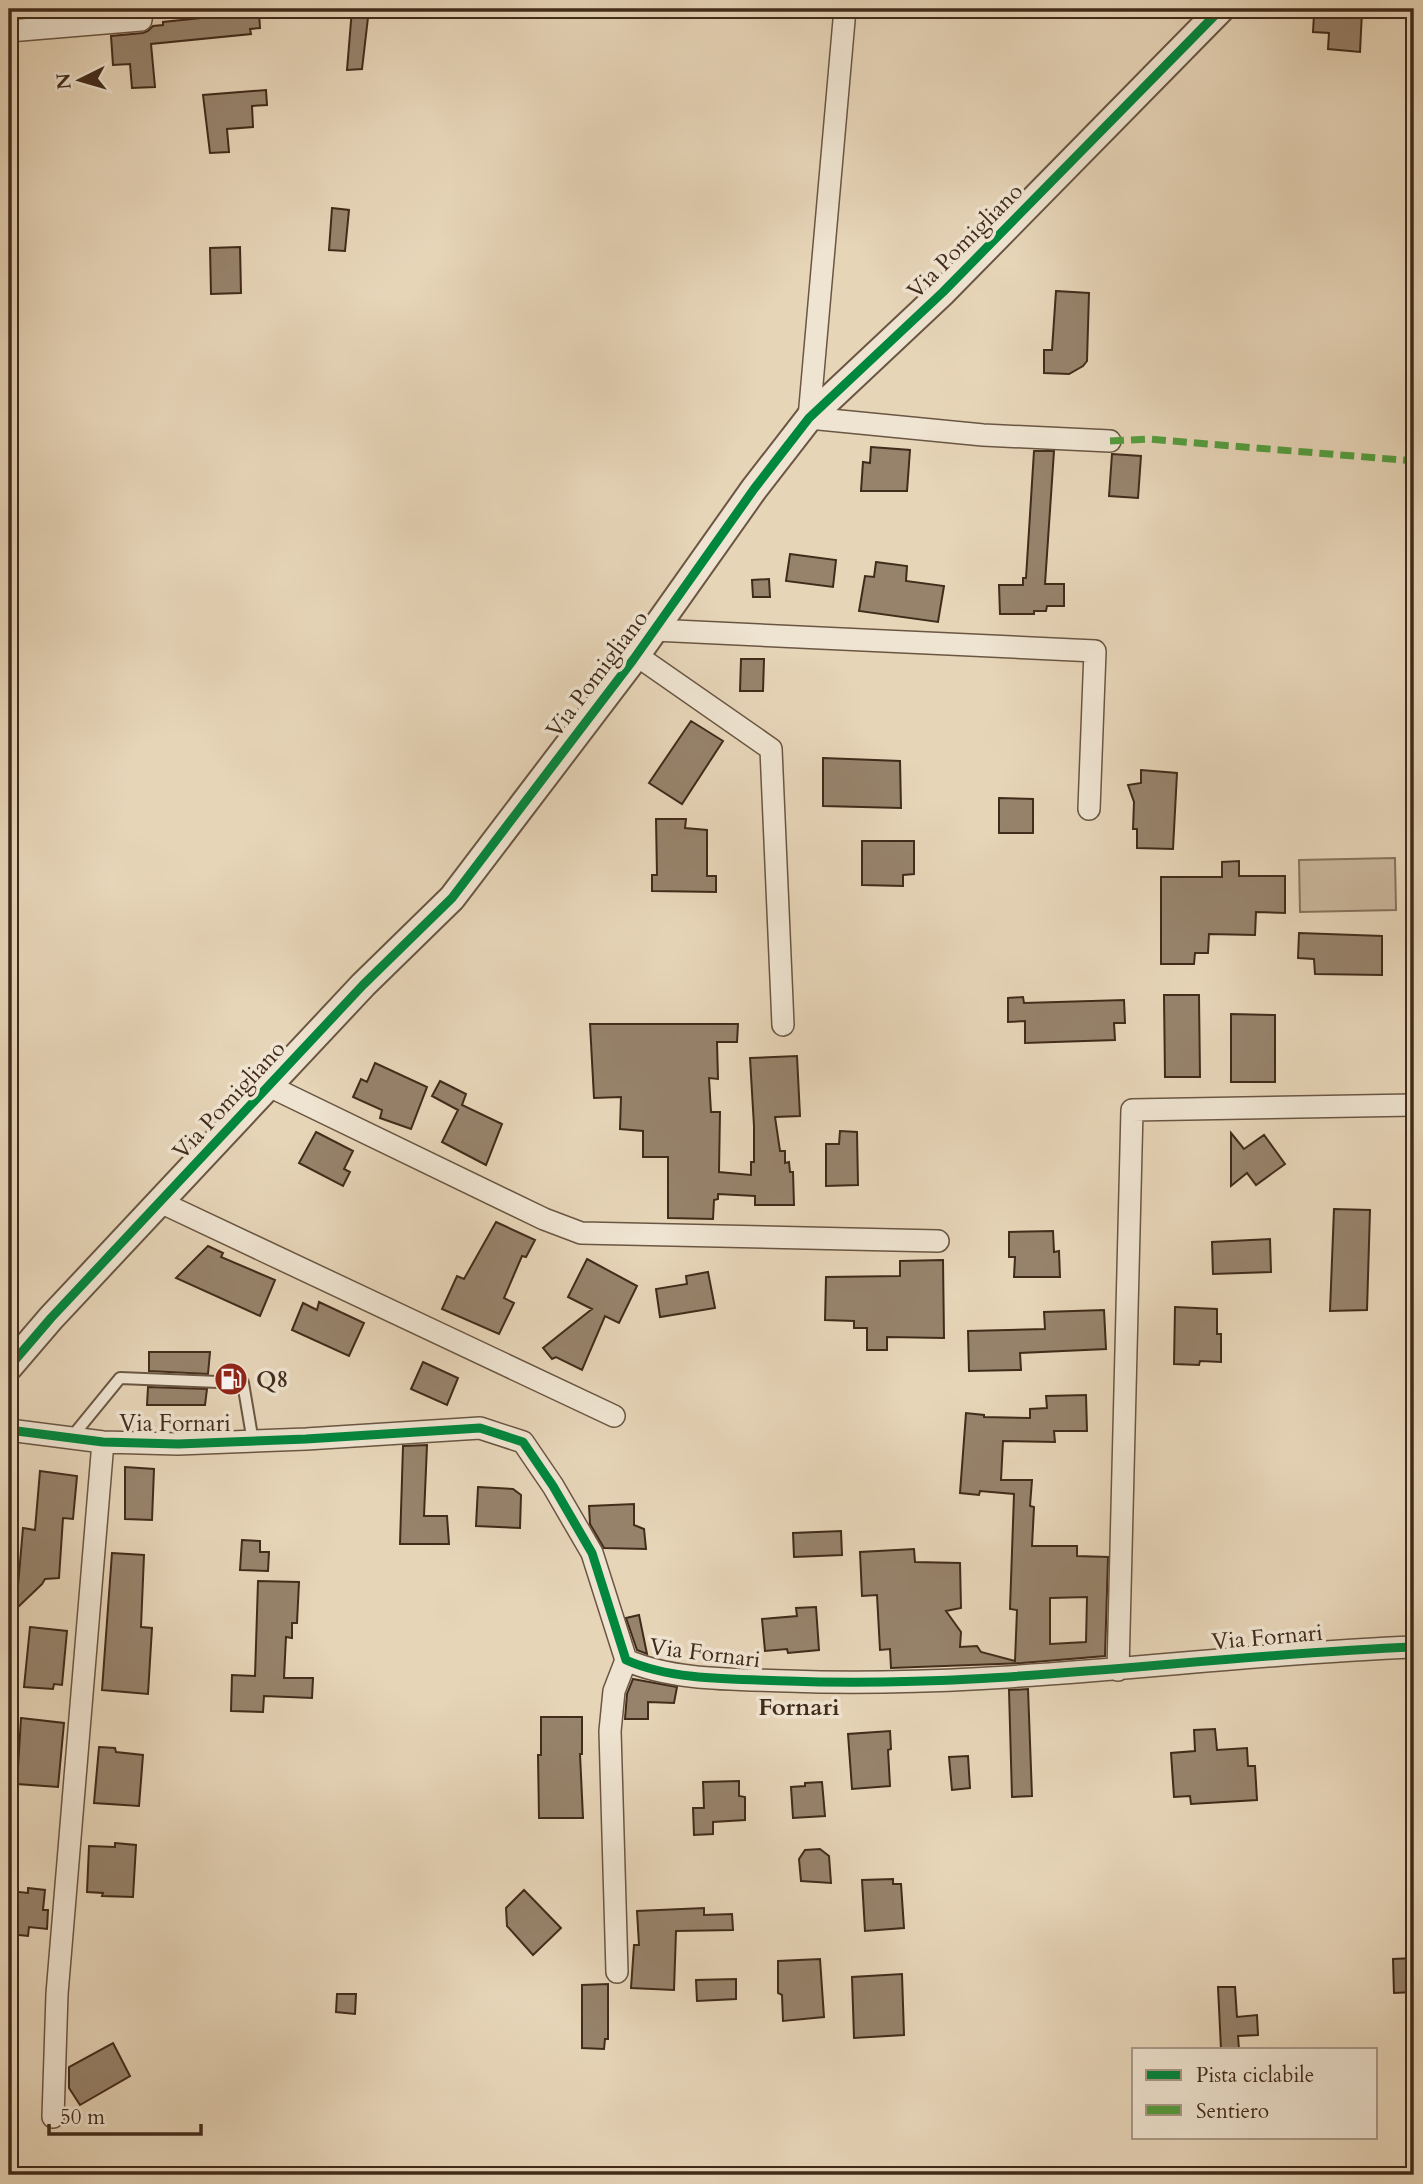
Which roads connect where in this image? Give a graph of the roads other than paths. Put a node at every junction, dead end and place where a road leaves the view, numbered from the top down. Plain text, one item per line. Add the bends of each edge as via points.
1 (142, 9) edge
2 (845, 9) edge
3 (1221, 9) edge
4 (9, 31) edge
5 (809, 418) junction
6 (1110, 441) dead end
7 (654, 630) junction
8 (636, 655) junction
9 (1089, 809) dead end
10 (783, 1025) dead end
11 (269, 1086) junction
12 (1414, 1105) edge
13 (160, 1202) junction
14 (938, 1241) dead end
15 (9, 1367) edge
16 (614, 1416) dead end
17 (9, 1430) edge
18 (71, 1438) junction
19 (253, 1441) junction
20 (103, 1442) junction
21 (1414, 1647) edge
22 (625, 1660) junction
23 (1118, 1670) junction
24 (617, 1972) dead end
25 (52, 2116) dead end

1 - 4 street via 141,20
2 - 5 street
3 - 5 street, Via Pomigliano via 943,292
5 - 6 street via 983,435
5 - 7 street, Via Pomigliano
7 - 8 street, Via Pomigliano
7 - 9 street via 1095,650
8 - 10 street via 771,749
8 - 11 street, Via Pomigliano via 452,898
11 - 13 street, Via Pomigliano
11 - 14 street via 581,1233
12 - 23 street via 1132,1110
13 - 15 street, Via Pomigliano
13 - 16 street
17 - 18 street, Via Fornari
18 - 19 lane via 120,1378 243,1383
18 - 20 street, Via Fornari
19 - 20 street, Via Fornari
19 - 22 street, Via Fornari via 480,1429 523,1442 592,1553
20 - 25 street, Via Fornari via 57,1994
21 - 23 street, Via Fornari
22 - 23 street, Via Fornari via 647,1669 719,1678 842,1683
22 - 24 street via 614,1691 610,1731

